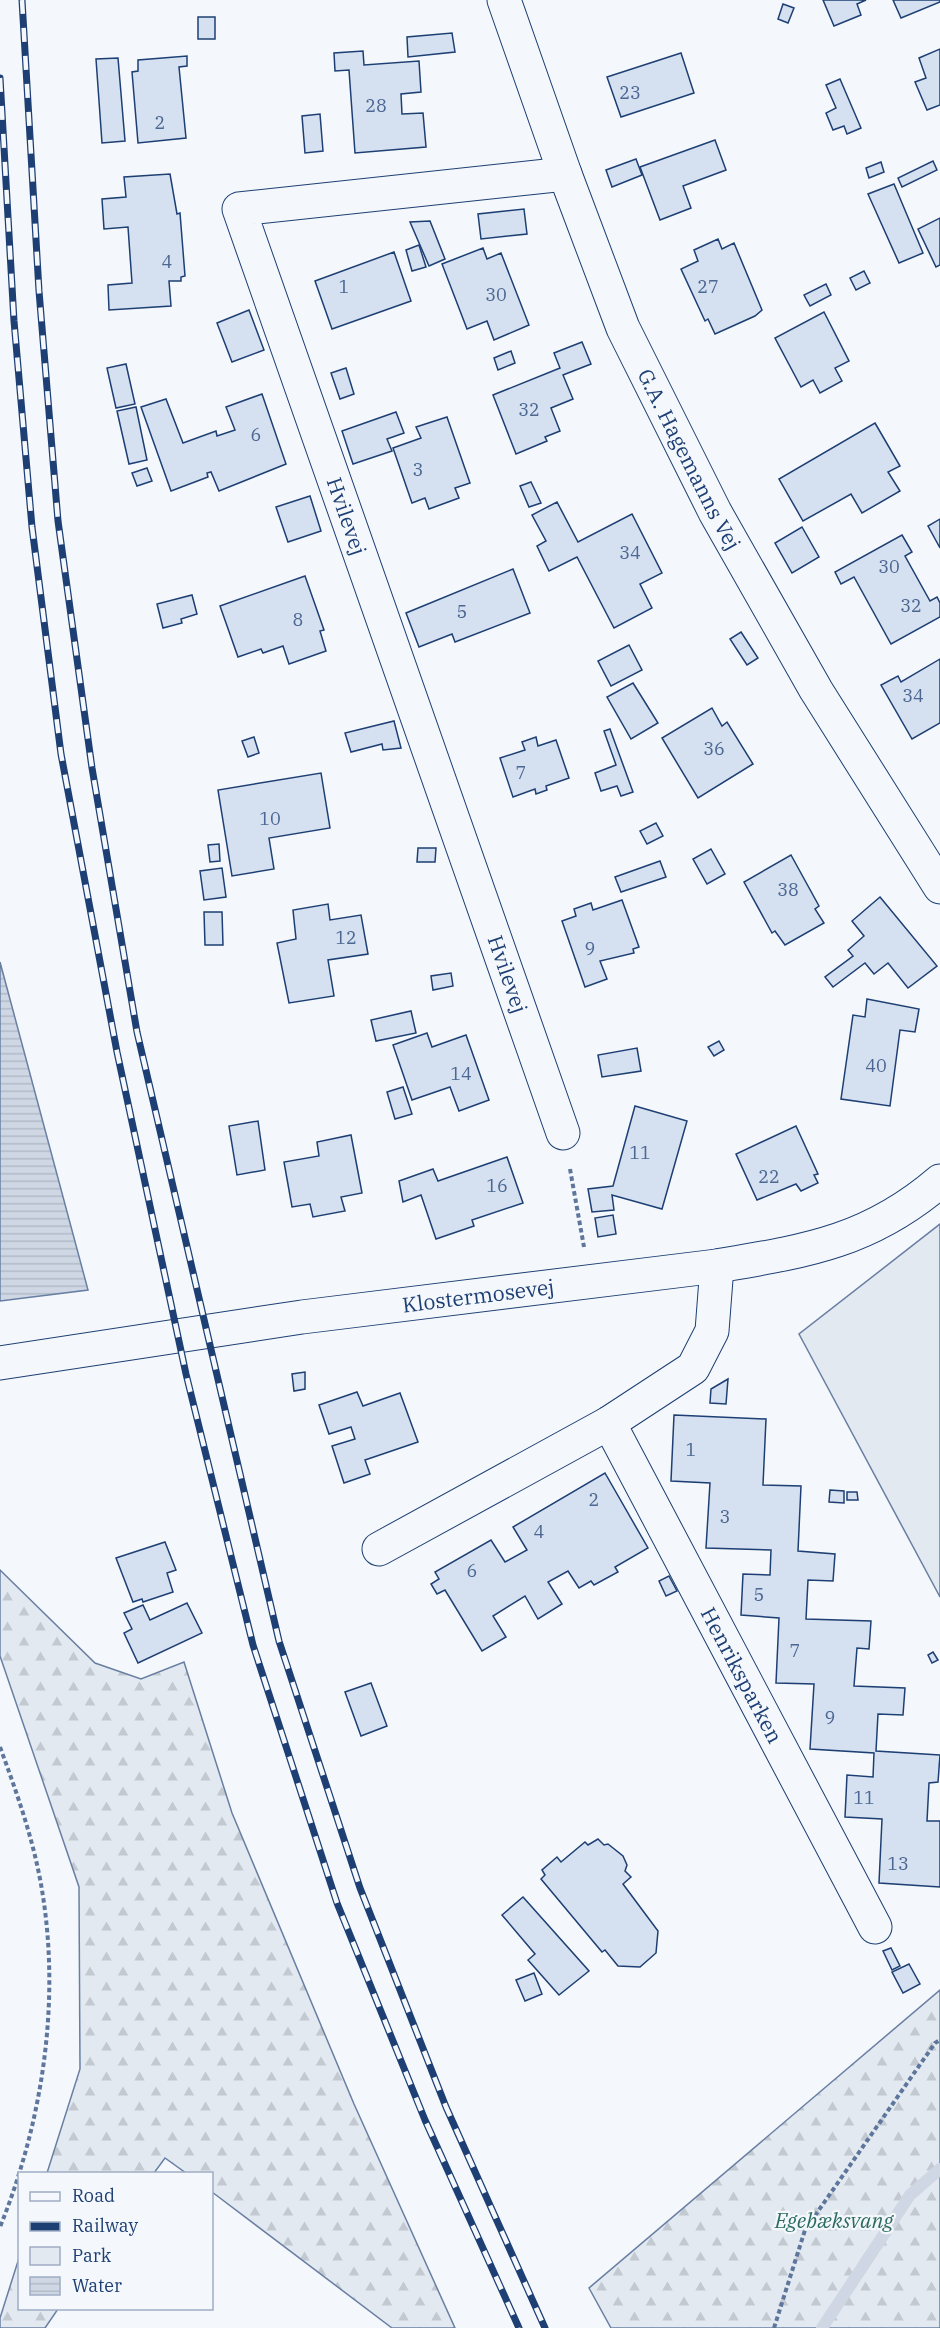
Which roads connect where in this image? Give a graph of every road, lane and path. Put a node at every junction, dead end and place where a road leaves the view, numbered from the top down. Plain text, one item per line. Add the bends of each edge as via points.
1 (504, 0) edge
2 (565, 174) junction
3 (940, 887) edge
4 (563, 1133) joint
5 (940, 1181) edge
6 (717, 1266) junction
7 (590, 1281) junction
8 (0, 1363) edge
9 (609, 1423) junction
10 (379, 1549) dead end
11 (0, 1748) edge
12 (875, 1928) dead end
13 (940, 2040) edge
14 (20, 2172) edge
15 (18, 2179) edge
16 (0, 2227) edge
17 (774, 2328) edge

1 - 2 street, G.A. Hagemanns Vej
2 - 3 street, G.A. Hagemanns Vej via 623,328 715,512 816,690
2 - 4 street, Hvilevej via 239,209
4 - 7 path
5 - 6 street, Klostermosevej via 903,1210 849,1238 784,1255
6 - 7 street, Klostermosevej
6 - 9 street via 712,1331 693,1368
7 - 8 street, Klostermosevej via 302,1317
9 - 10 street
9 - 12 street, Henriksparken
11 - 14 path via 21,1803 38,1871 50,1999 38,2101
13 - 17 path via 805,2230
15 - 16 path

